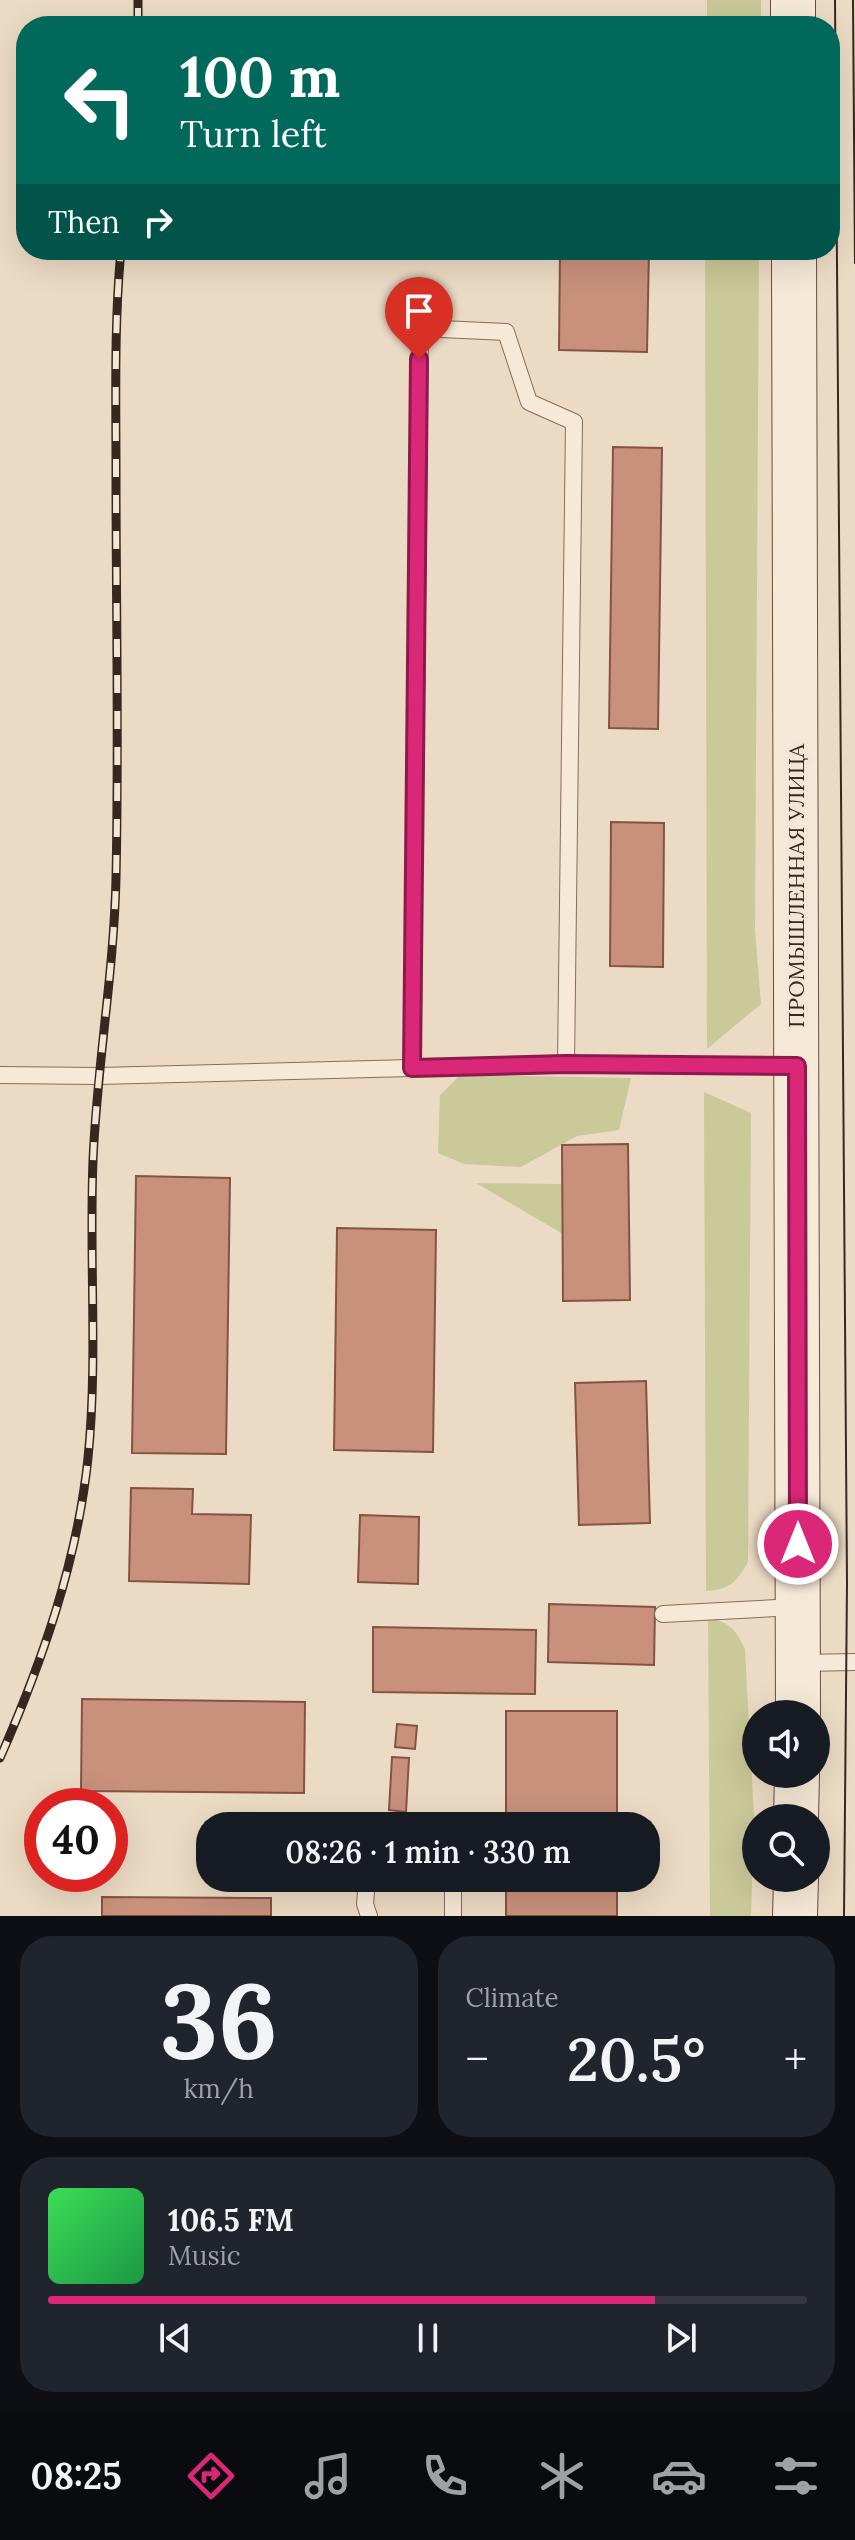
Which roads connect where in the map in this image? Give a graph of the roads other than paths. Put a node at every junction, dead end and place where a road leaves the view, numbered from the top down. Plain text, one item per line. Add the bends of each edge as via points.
1 (794, 260) edge
2 (566, 1064) junction
3 (797, 1066) junction
4 (412, 1068) junction
5 (0, 1075) edge
6 (798, 1607) junction
7 (663, 1614) dead end
8 (855, 1662) edge
9 (796, 1663) junction
10 (797, 1700) edge
11 (366, 1892) edge
12 (453, 1892) edge
13 (796, 1892) edge
14 (369, 1916) edge
15 (453, 1916) edge
16 (795, 1916) edge

1 - 3 street, ПРОМЫШЛЕННАЯ УЛИЦА
2 - 3 lane
2 - 4 lane
2 - 4 lane via 574,422 529,402 506,332 420,328
3 - 6 street, ПРОМЫШЛЕННАЯ УЛИЦА
4 - 5 lane
6 - 7 lane
6 - 9 street, ПРОМЫШЛЕННАЯ УЛИЦА
8 - 9 lane
9 - 10 street, ПРОМЫШЛЕННАЯ УЛИЦА
11 - 14 lane
12 - 15 lane
13 - 16 street

